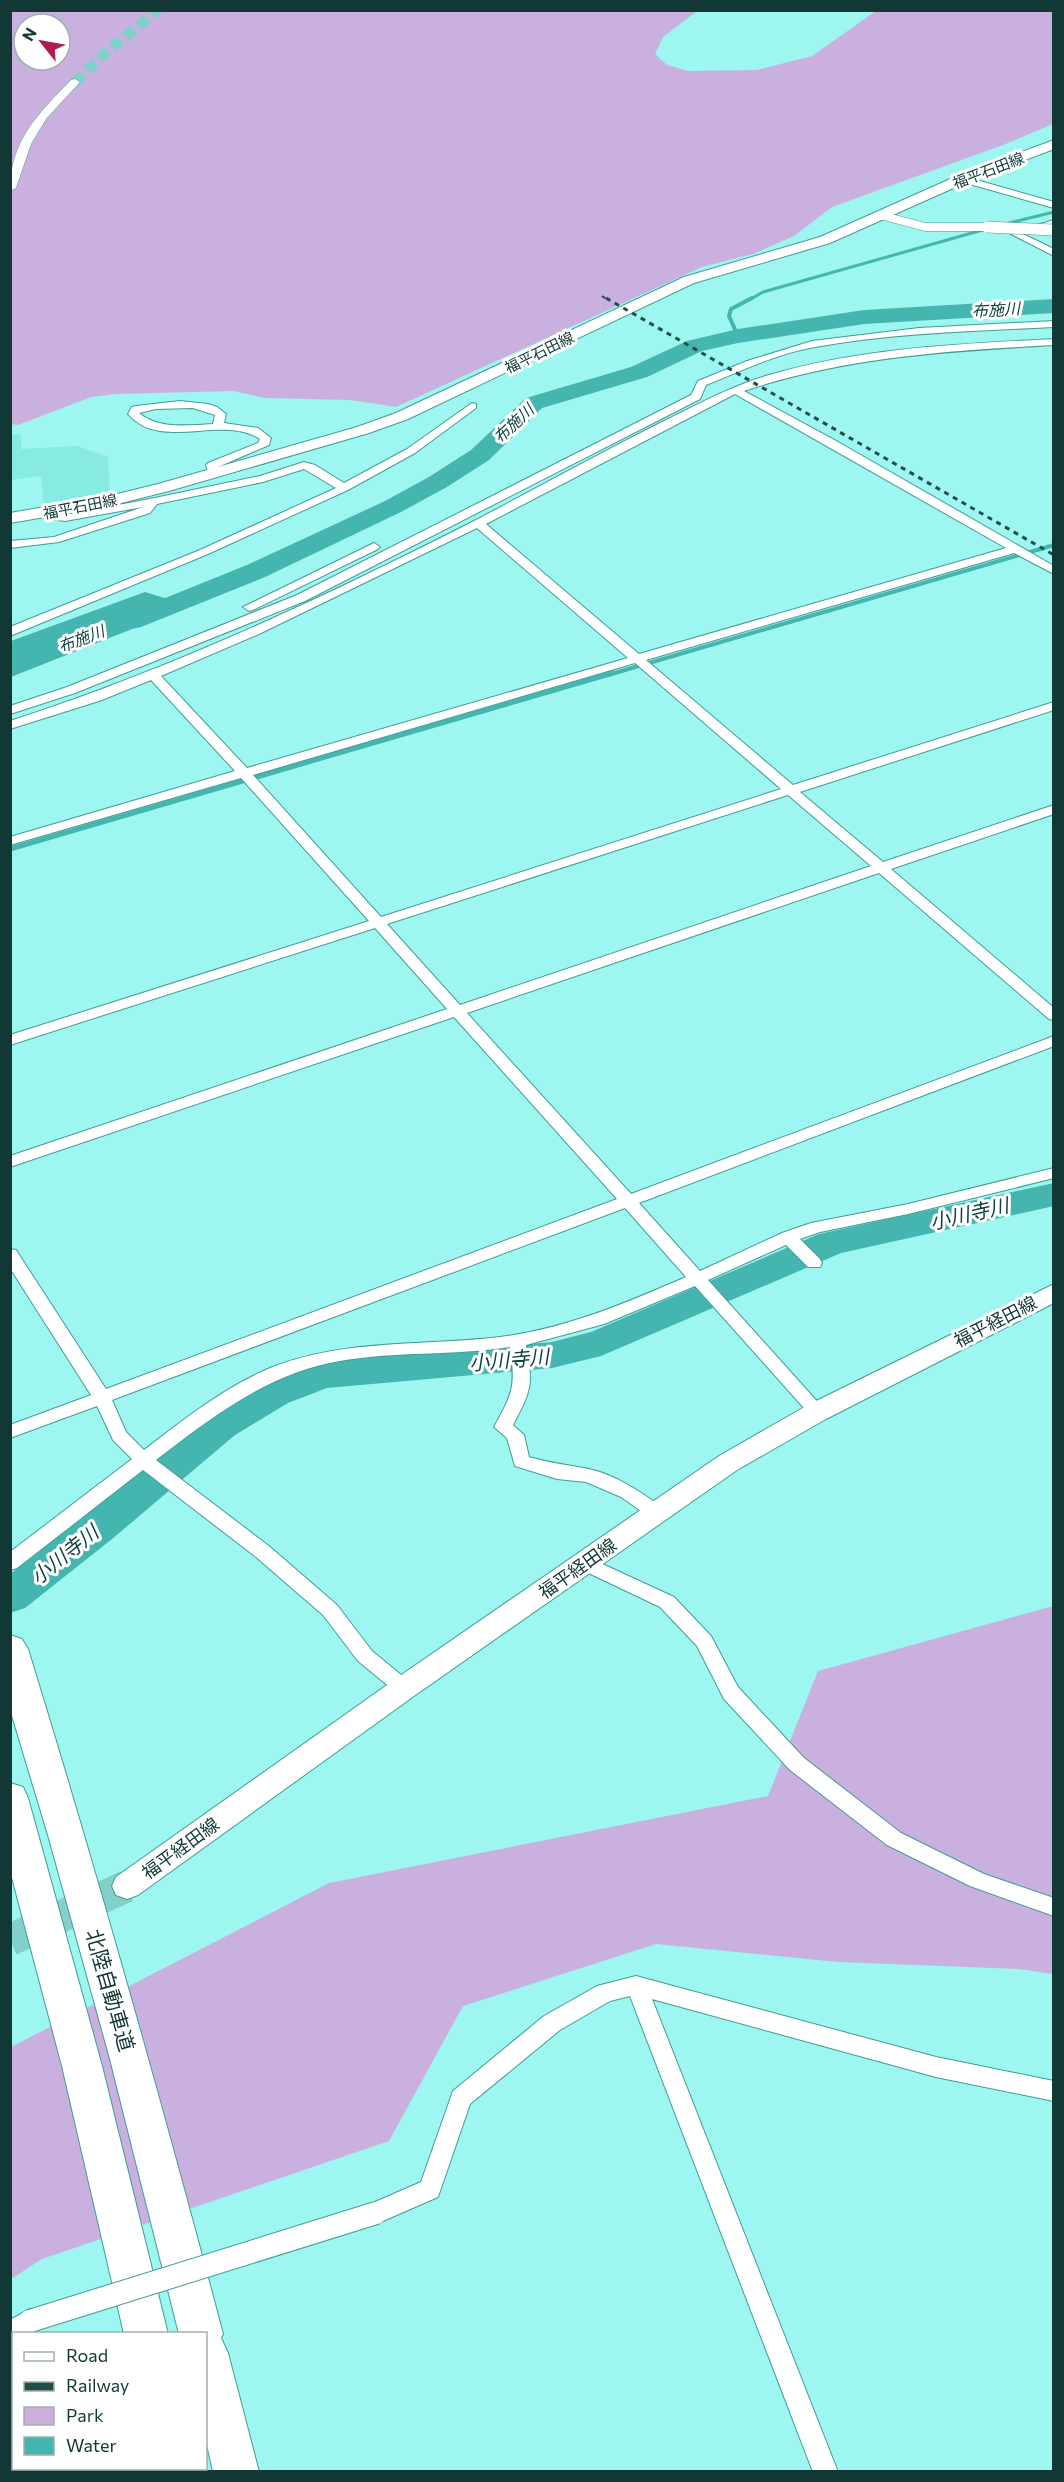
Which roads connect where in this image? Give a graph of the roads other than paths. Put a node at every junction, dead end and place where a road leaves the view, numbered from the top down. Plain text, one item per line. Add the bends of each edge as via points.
1 (75, 82) tunnel mouth
2 (1053, 144) edge
3 (962, 179) junction
4 (10, 188) edge
5 (1053, 205) edge
6 (884, 216) junction
7 (1053, 223) edge
8 (1053, 230) edge
9 (1053, 253) edge
10 (1053, 324) edge
11 (1053, 342) edge
12 (735, 390) junction
13 (675, 397) dead end
14 (472, 406) dead end
15 (218, 427) junction
16 (213, 474) junction
17 (344, 488) junction
18 (144, 503) junction
19 (41, 514) junction
20 (10, 518) edge
21 (478, 523) junction
22 (10, 545) edge
23 (1015, 549) junction
24 (1053, 571) edge
25 (10, 632) edge
26 (637, 659) junction
27 (153, 675) junction
28 (10, 700) edge
29 (1053, 706) edge
30 (10, 710) edge
31 (10, 724) edge
32 (245, 774) junction
33 (792, 790) junction
34 (1053, 809) edge
35 (10, 842) edge
36 (881, 866) junction
37 (376, 922) junction
38 (456, 1011) junction
39 (1053, 1016) edge
40 (10, 1040) edge
41 (1053, 1041) edge
42 (10, 1162) edge
43 (1053, 1173) edge
44 (627, 1201) junction
45 (788, 1237) junction
46 (10, 1254) edge
47 (814, 1263) dead end
48 (700, 1282) junction
49 (1053, 1292) edge
50 (517, 1340) junction
51 (102, 1397) junction
52 (817, 1412) junction
53 (10, 1432) edge
54 (143, 1460) junction
55 (657, 1513) junction
56 (10, 1563) edge
57 (585, 1563) junction
58 (13, 1656) edge
59 (404, 1688) junction
60 (10, 1798) edge
61 (126, 1886) tunnel mouth
62 (1053, 1907) edge
63 (636, 1985) junction
64 (1053, 2091) edge
65 (20, 2328) edge
66 (146, 2332) edge
67 (200, 2332) edge
68 (207, 2357) edge
69 (236, 2472) edge
70 (826, 2472) edge

1 - 4 street via 41,117 25,144
2 - 3 main road, 福平石田線
3 - 5 street
3 - 6 main road, 福平石田線
6 - 8 street, bridge via 925,227
6 - 16 main road, 福平石田線 via 825,240 689,280 402,416
7 - 9 street via 1014,233
10 - 30 street via 845,339 812,344 751,363 702,383 696,397 301,598 82,686
11 - 12 street via 857,358 776,375
12 - 21 street
12 - 23 street
13 - 28 street via 281,593 190,634
14 - 17 street via 425,444
15 - 15 street via 176,428 139,422 133,414 136,409 151,407 209,407 221,414
15 - 16 street via 260,432 266,438 263,445 251,451 212,465
16 - 19 main road, 福平石田線
17 - 18 street via 304,465 263,479
17 - 25 street via 204,552
18 - 19 street via 65,518
18 - 22 street via 151,504 146,510 55,540
19 - 20 main road, 福平石田線
21 - 26 street
21 - 27 street via 255,631
23 - 24 street
23 - 26 street
26 - 32 street
26 - 33 street
27 - 31 street
27 - 32 street
29 - 33 street
32 - 35 street
32 - 37 street
33 - 36 street
33 - 37 street
34 - 36 street
36 - 38 street
36 - 39 street
37 - 38 street
37 - 40 street
38 - 42 street
38 - 44 street
41 - 44 street
43 - 45 street
44 - 48 street
44 - 51 street
45 - 47 street
45 - 48 street
46 - 51 street
48 - 50 street via 605,1318
48 - 52 street
49 - 52 main road, 福平経田線
50 - 54 street via 356,1351 282,1370 249,1384
50 - 55 street via 521,1393 503,1427 515,1435 521,1461 589,1476 627,1492
51 - 53 street
51 - 54 street via 119,1435
52 - 55 main road, 福平経田線 via 728,1463
54 - 56 street
54 - 59 street via 263,1552 330,1610 365,1656
55 - 57 main road, 福平経田線
57 - 59 main road, 福平経田線
57 - 62 street via 667,1602 704,1641 731,1693 790,1756 894,1839 978,1880
58 - 67 highway, 北陸自動車道 via 130,2060
59 - 61 main road, 福平経田線
60 - 66 highway via 82,2066
63 - 64 street via 936,2067
63 - 65 street, bridge via 605,1993 552,2023 461,2098 430,2189 376,2212
63 - 70 street
68 - 69 highway

